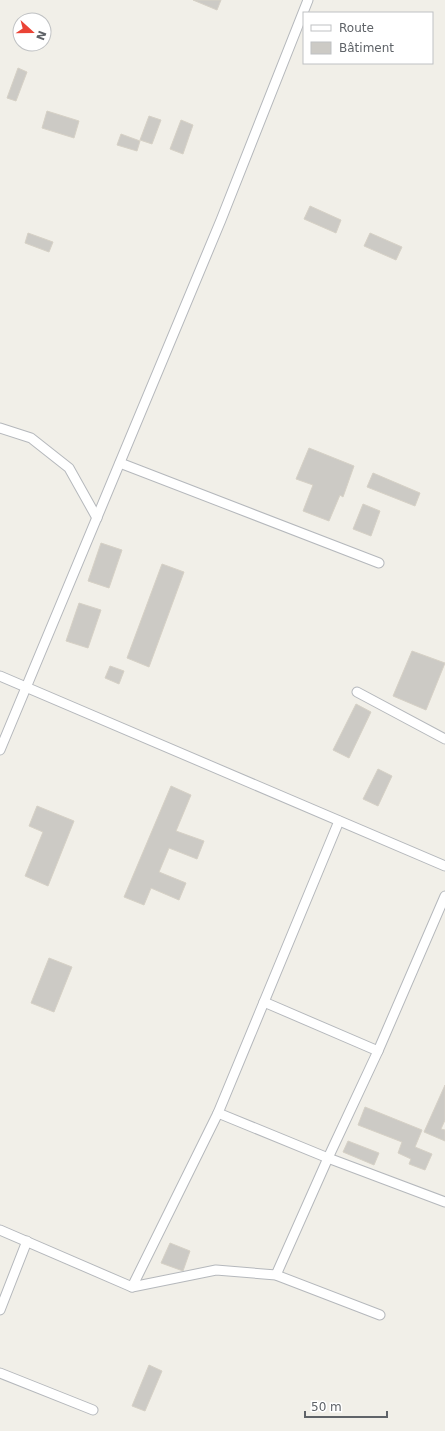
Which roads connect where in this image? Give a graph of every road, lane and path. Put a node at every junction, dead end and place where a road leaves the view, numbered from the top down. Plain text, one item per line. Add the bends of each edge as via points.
1 (308, 0) edge
2 (303, 12) edge
3 (303, 13) edge
4 (0, 428) edge
5 (120, 463) junction
6 (97, 518) junction
7 (379, 563) dead end
8 (0, 676) edge
9 (27, 688) junction
10 (357, 692) dead end
11 (445, 739) edge
12 (0, 750) edge
13 (339, 821) junction
14 (445, 866) edge
15 (445, 896) edge
16 (264, 1002) junction
17 (378, 1051) junction
18 (218, 1113) junction
19 (328, 1158) junction
20 (445, 1202) edge
21 (0, 1230) edge
22 (27, 1241) junction
23 (276, 1275) junction
24 (132, 1287) junction
25 (0, 1310) edge
26 (380, 1315) dead end
27 (0, 1373) edge
28 (93, 1410) dead end

1 - 2 street
3 - 5 street via 221,220
4 - 6 street via 31,438 69,468
5 - 6 street
5 - 7 street
6 - 9 street
8 - 9 street
9 - 12 street
9 - 13 street
10 - 11 street
13 - 14 street
13 - 16 street
15 - 17 street
16 - 17 street
16 - 18 street
17 - 19 street
18 - 19 street
18 - 24 street
19 - 20 street
19 - 23 street
21 - 22 street
22 - 24 street
22 - 25 street
23 - 24 street via 216,1270
23 - 26 street
27 - 28 street

